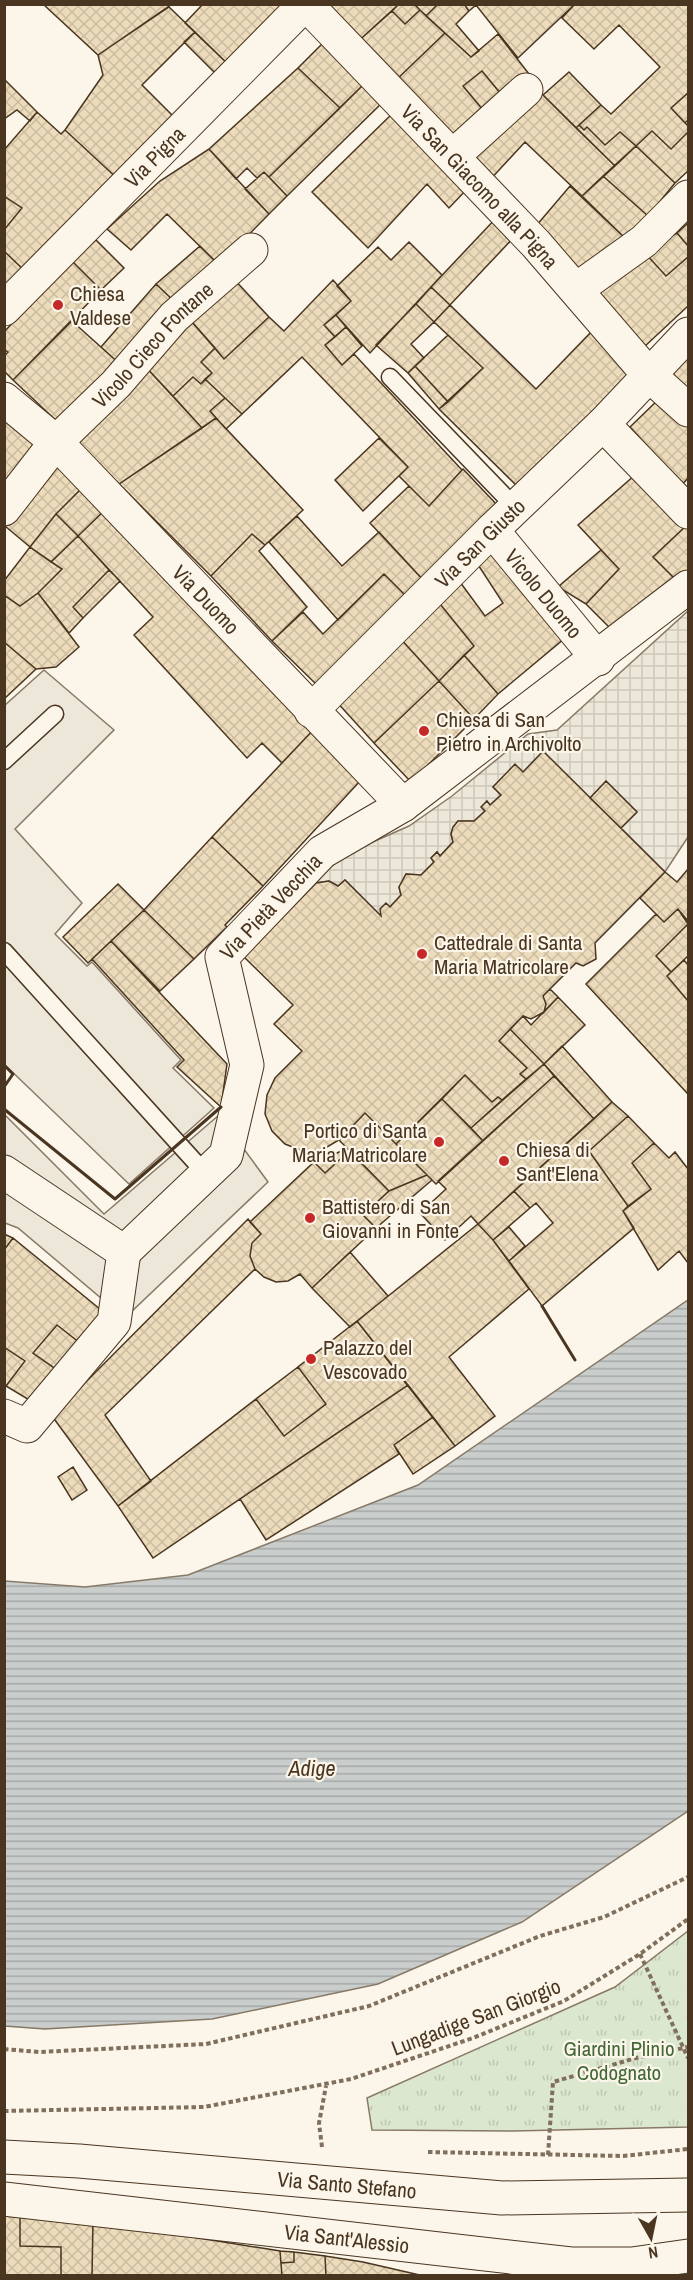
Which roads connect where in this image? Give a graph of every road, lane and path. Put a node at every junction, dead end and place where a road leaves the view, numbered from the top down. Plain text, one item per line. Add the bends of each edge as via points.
1 (305, 4) edge
2 (526, 90) dead end
3 (453, 156) junction
4 (688, 197) edge
5 (251, 250) dead end
6 (577, 289) junction
7 (4, 309) edge
8 (688, 334) edge
9 (648, 374) junction
10 (390, 377) dead end
11 (4, 399) edge
12 (688, 410) edge
13 (603, 424) junction
14 (56, 442) junction
15 (516, 507) junction
16 (4, 509) edge
17 (688, 512) edge
18 (492, 530) junction
19 (688, 589) edge
20 (598, 659) junction
21 (311, 711) junction
22 (55, 714) dead end
23 (4, 761) edge
24 (403, 805) junction
25 (4, 951) edge
26 (4, 1172) edge
27 (206, 1174) junction
28 (124, 1252) junction
29 (4, 1416) edge
30 (688, 1877) edge
31 (688, 1919) edge
32 (640, 1954) junction
33 (687, 2048) edge
34 (4, 2049) edge
35 (688, 2058) edge
36 (326, 2086) junction
37 (4, 2111) edge
38 (688, 2149) edge
39 (322, 2150) dead end
40 (417, 2152) dead end
41 (548, 2155) junction
42 (4, 2157) edge
43 (688, 2194) edge
44 (4, 2199) edge
45 (688, 2256) edge
46 (571, 2270) edge

1 - 3 street, Via San Giacomo alla Pigna
1 - 7 street, Via Pigna
2 - 3 street
3 - 6 street, Via San Giacomo alla Pigna
4 - 6 street via 644,241
5 - 14 street, Vicolo Cieco Fontane via 174,317 116,384
6 - 9 street, Via San Giacomo alla Pigna
8 - 9 street, Via San Giusto
9 - 12 street, Via San Giacomo alla Pigna
9 - 13 street, Via San Giusto
10 - 15 lane
11 - 14 street, Via Duomo
13 - 15 street, Via San Giusto
13 - 17 street
14 - 16 street, Vicolo Cieco Fontane
14 - 21 street, Via Duomo
15 - 18 street, Via San Giusto
18 - 20 street, Vicolo Duomo
18 - 21 street, Via San Giusto
19 - 20 street, Via Pietà Vecchia
20 - 24 street, Via Pietà Vecchia
21 - 24 street, Via Duomo
22 - 23 lane
24 - 27 street, Via Pietà Vecchia via 322,852 222,957 247,1065 226,1155
25 - 27 lane
26 - 28 street
27 - 28 street, Via Pietà Vecchia
28 - 29 street via 114,1322 27,1426
30 - 34 path via 604,1917 540,1936 369,2006 206,2044 39,2052
31 - 32 path, Lungadige San Giorgio
32 - 33 path
32 - 36 path, Lungadige San Giorgio via 564,2001 472,2038
33 - 35 path
33 - 41 path via 553,2082
36 - 37 path, Lungadige San Giorgio via 204,2107
36 - 39 path via 319,2123
38 - 41 path via 623,2157
40 - 41 path
42 - 43 street, Via Santo Stefano via 502,2198
44 - 46 street, Via Sant'Alessio
45 - 46 street, Via Sant'Alessio

